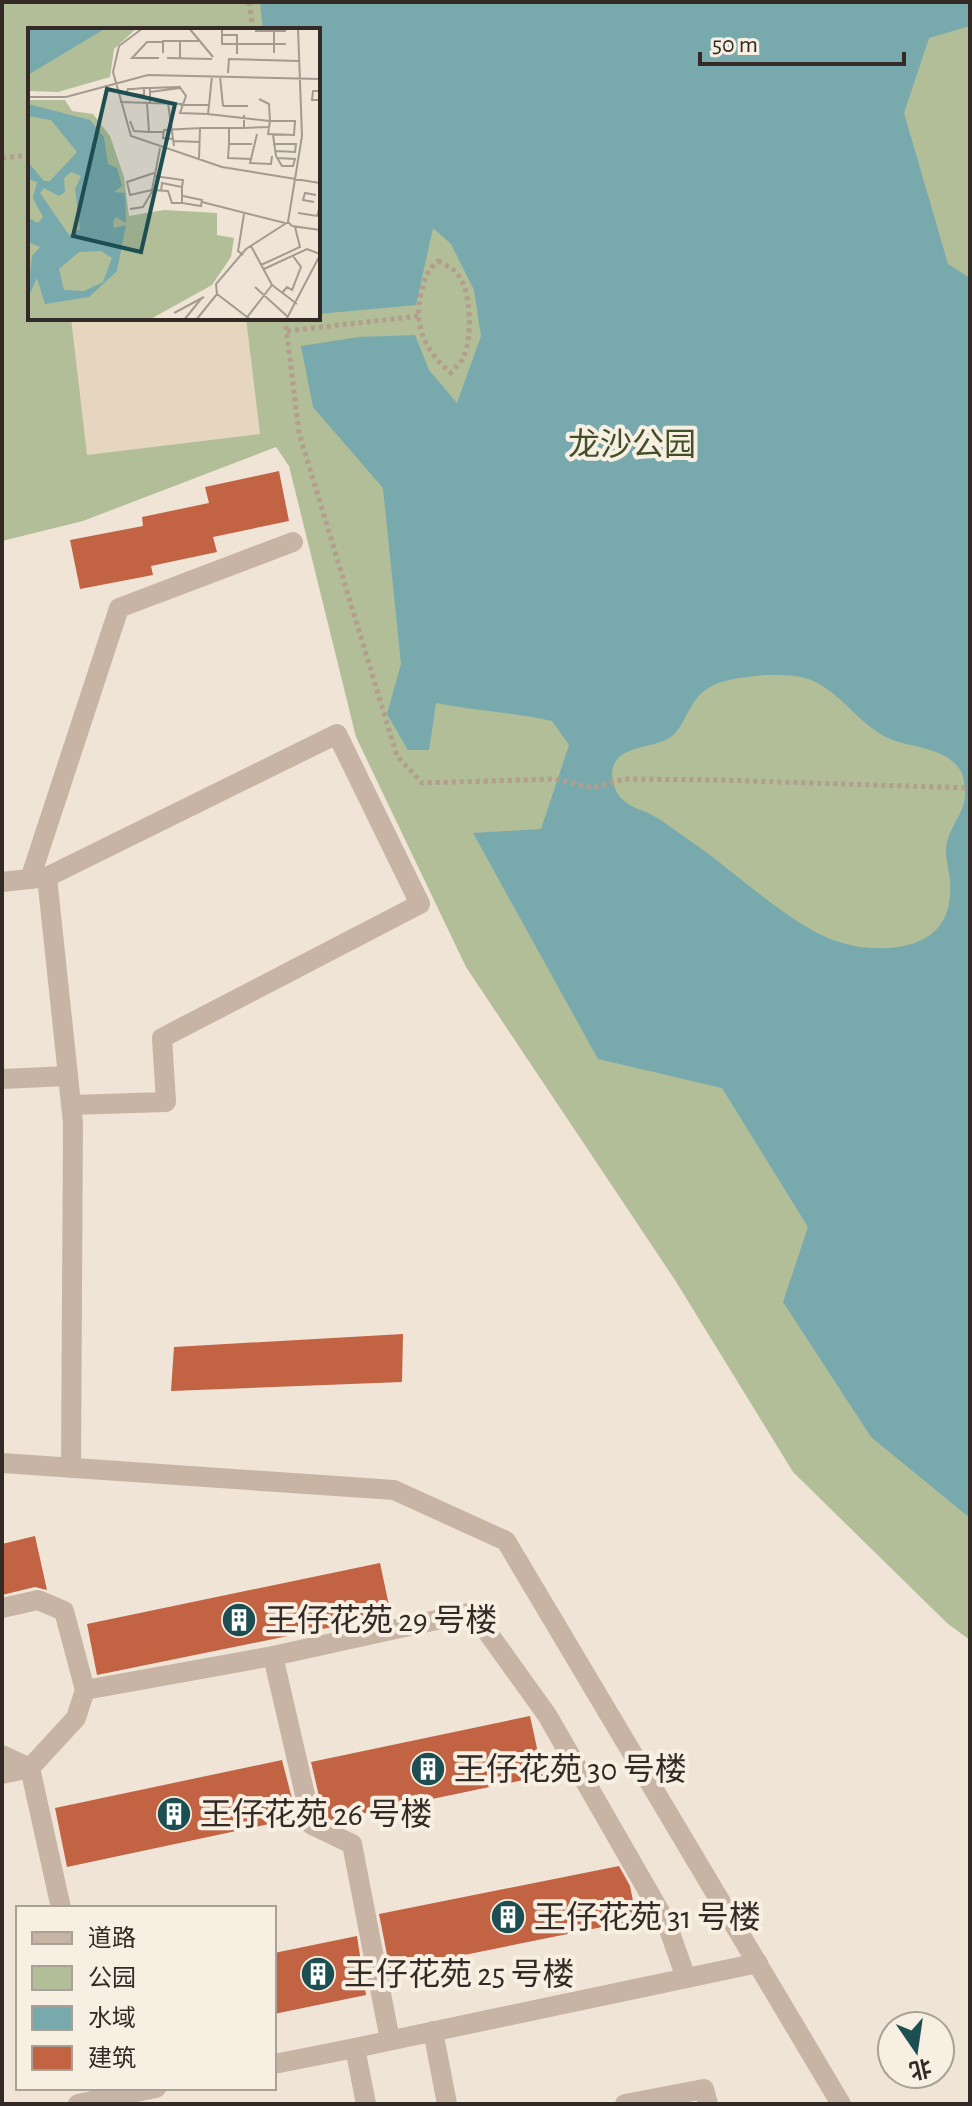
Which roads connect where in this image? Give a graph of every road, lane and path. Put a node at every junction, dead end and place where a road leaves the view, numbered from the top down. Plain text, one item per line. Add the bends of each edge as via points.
1 (249, 2) edge
2 (253, 28) edge
3 (28, 155) edge
4 (2, 158) edge
5 (419, 316) junction
6 (285, 320) edge
7 (287, 331) junction
8 (293, 542) dead end
9 (970, 788) edge
10 (39, 878) junction
11 (2, 882) edge
12 (68, 1076) junction
13 (2, 1079) edge
14 (71, 1105) junction
15 (2, 1463) edge
16 (71, 1468) junction
17 (2, 1608) edge
18 (273, 1656) junction
19 (85, 1690) junction
20 (2, 1755) edge
21 (30, 1768) junction
22 (2, 1774) edge
23 (61, 1906) edge
24 (758, 1963) junction
25 (686, 1978) junction
26 (433, 2031) junction
27 (390, 2040) junction
28 (355, 2048) junction
29 (276, 2064) edge
30 (137, 2090) edge
31 (108, 2093) edge
32 (78, 2104) edge
33 (366, 2104) edge
34 (447, 2104) edge
35 (625, 2104) edge
36 (708, 2104) edge
37 (841, 2104) edge

1 - 2 path
3 - 4 path
5 - 5 path via 429,351 451,373 469,341 469,314 463,283 438,261 426,272
5 - 7 path
6 - 7 path
7 - 9 path via 299,433 397,756 422,783 555,779 593,788 624,779
8 - 10 street via 119,608
10 - 11 street
10 - 12 street
10 - 14 street via 337,734 420,904 162,1038 166,1102
12 - 13 street
12 - 14 street
14 - 16 street
15 - 16 street
16 - 24 street via 394,1490 506,1541
17 - 19 street via 38,1600 64,1611
18 - 19 street
18 - 25 street via 473,1612 547,1715 667,1924
18 - 27 street via 312,1825 352,1844
19 - 21 street via 76,1718
20 - 21 street
21 - 22 street
21 - 23 street
24 - 25 street
24 - 37 street
25 - 26 street
26 - 27 street
26 - 34 street
27 - 28 street
28 - 29 street
28 - 33 street
30 - 31 street
31 - 32 street
35 - 36 street via 704,2089

